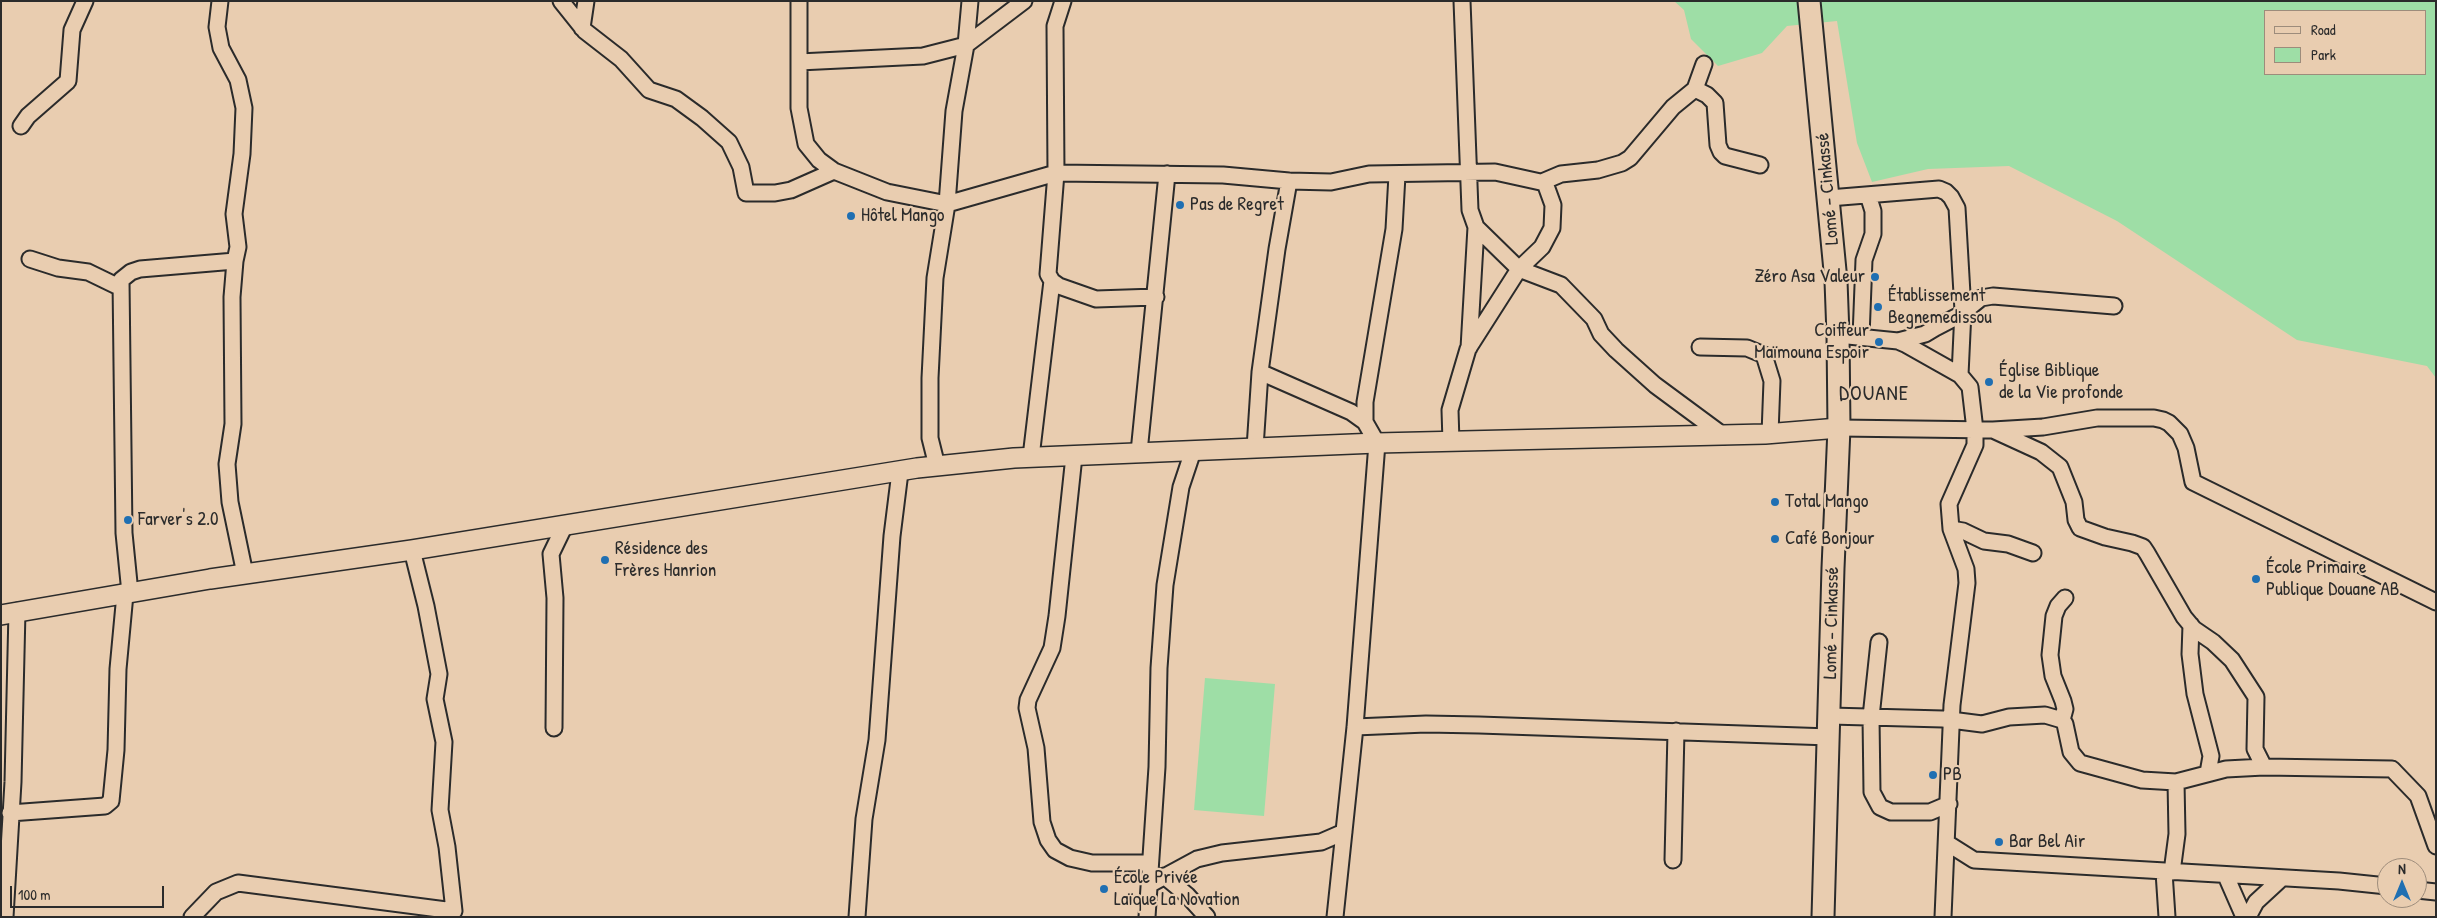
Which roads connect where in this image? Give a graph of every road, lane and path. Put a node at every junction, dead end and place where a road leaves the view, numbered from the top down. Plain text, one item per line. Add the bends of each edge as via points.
1 (85, 1) edge
2 (220, 1) edge
3 (561, 1) edge
4 (586, 1) edge
5 (799, 1) edge
6 (970, 1) edge
7 (1024, 1) edge
8 (1063, 1) edge
9 (1462, 1) edge
10 (1809, 7) edge
11 (582, 28) junction
12 (966, 45) junction
13 (799, 62) junction
14 (1704, 64) dead end
15 (1694, 89) junction
16 (21, 126) dead end
17 (1760, 165) dead end
18 (834, 171) junction
19 (1468, 172) junction
20 (1056, 173) junction
21 (1167, 174) junction
22 (1397, 175) junction
23 (1289, 181) junction
24 (1542, 182) junction
25 (1868, 195) junction
26 (1829, 198) junction
27 (947, 204) junction
28 (1476, 227) junction
29 (1542, 247) junction
30 (30, 259) dead end
31 (235, 261) junction
32 (1519, 269) junction
33 (1545, 278) junction
34 (1052, 281) junction
35 (121, 288) junction
36 (1156, 297) junction
37 (2114, 306) dead end
38 (1963, 311) junction
39 (1838, 335) junction
40 (1861, 337) junction
41 (1898, 341) junction
42 (1700, 347) dead end
43 (1468, 349) junction
44 (1260, 372) junction
45 (1960, 376) junction
46 (1365, 422) junction
47 (1840, 428) junction
48 (1975, 430) junction
49 (1993, 430) junction
50 (1770, 434) junction
51 (1724, 436) junction
52 (1451, 442) junction
53 (1377, 443) junction
54 (1255, 448) junction
55 (1192, 451) junction
56 (1139, 452) junction
57 (1074, 456) junction
58 (1031, 457) junction
59 (936, 466) junction
60 (900, 472) junction
61 (565, 525) junction
62 (1952, 529) junction
63 (412, 550) junction
64 (2033, 554) dead end
65 (245, 574) junction
66 (127, 594) junction
67 (2065, 598) dead end
68 (2436, 602) edge
69 (9, 613) edge
70 (2191, 625) junction
71 (1880, 642) dead end
72 (1871, 717) junction
73 (2062, 720) junction
74 (1951, 721) junction
75 (1355, 727) junction
76 (1830, 727) junction
77 (554, 728) dead end
78 (1676, 732) junction
79 (2264, 767) junction
80 (2208, 773) junction
81 (2176, 782) junction
82 (1949, 804) junction
83 (10, 813) junction
84 (1344, 832) junction
85 (1947, 843) junction
86 (2436, 846) edge
87 (1673, 860) dead end
88 (1150, 863) junction
89 (2168, 872) junction
90 (1164, 876) junction
91 (2226, 876) junction
92 (2282, 878) junction
93 (1149, 885) junction
94 (2377, 885) edge
95 (5, 917) edge
96 (192, 917) edge
97 (857, 917) edge
98 (1147, 917) edge
99 (1207, 917) edge
100 (1335, 917) edge
101 (1823, 917) edge
102 (1943, 917) edge
103 (2167, 917) edge
104 (2246, 917) edge

1 - 16 street via 72,30 68,81
2 - 31 street via 217,28 221,48 238,80 244,108 234,214 238,247
3 - 11 street
4 - 11 street
5 - 13 street
6 - 12 street
7 - 12 street
8 - 20 street via 1056,26
9 - 19 street
10 - 26 highway, Lomé - Cinkassé
11 - 18 street via 621,59 649,90 676,99 728,142 742,167 746,192 791,190
12 - 13 street via 923,56
12 - 27 street via 954,111
13 - 18 street via 799,108 806,144
14 - 15 street
15 - 17 street via 1715,103 1721,152
15 - 24 street via 1622,163 1598,170 1561,174
18 - 27 street via 887,192
19 - 22 street
19 - 24 street via 1495,172
19 - 28 street via 1470,210
20 - 21 street
20 - 27 street
20 - 34 street via 1048,254 1048,274
21 - 23 street
21 - 36 street
22 - 23 street via 1369,174 1331,182
22 - 46 street via 1394,229 1365,402
23 - 44 street
24 - 29 street via 1548,187 1553,205 1552,228
25 - 26 street
25 - 38 street via 1939,189 1946,192 1956,208
25 - 40 street via 1873,211 1873,234 1864,260
26 - 39 highway, Lomé - Cinkassé
27 - 59 street via 934,278 930,368 930,438
28 - 32 street
28 - 43 street
29 - 32 street
29 - 33 street
30 - 35 street via 58,268 88,272
31 - 35 street via 140,269 123,276
31 - 65 street via 232,297 233,424 227,464 230,502
32 - 33 street
32 - 43 street
33 - 51 street via 1562,285 1594,319 1609,344 1655,386
34 - 36 street via 1096,299
34 - 58 street
35 - 66 street
36 - 56 street
37 - 38 street via 1992,296 1981,298
38 - 41 street via 1924,334
38 - 45 street
39 - 40 street
39 - 47 highway, Lomé - Cinkassé
40 - 41 street
41 - 45 street
42 - 50 street via 1747,348 1764,355 1772,381
43 - 52 street via 1450,410
44 - 46 street via 1325,399
44 - 54 street
45 - 48 street via 1970,387
46 - 53 street
47 - 48 street
47 - 50 main road
47 - 76 highway, Lomé - Cinkassé
48 - 49 street
48 - 62 street via 1974,445 1949,504
49 - 68 street via 2043,427 2098,418 2162,420 2180,434 2193,482
49 - 70 street via 2041,452 2060,467 2080,528 2142,547
50 - 51 main road
51 - 52 main road
52 - 53 main road
53 - 54 main road
53 - 75 street
54 - 55 main road
55 - 56 main road
55 - 88 street via 1181,487 1165,585 1158,668 1157,767
56 - 57 main road
57 - 58 main road
57 - 88 street via 1058,616 1052,648 1027,708 1036,748 1042,822 1055,850 1070,858 1092,863
58 - 59 main road
59 - 60 main road
60 - 61 main road
60 - 97 street
61 - 63 main road
61 - 77 street via 551,554 555,598
62 - 64 street
62 - 74 street via 1962,555 1967,583
63 - 65 main road
63 - 96 street via 439,674 435,699 444,742 440,810 454,912 238,884 216,892
65 - 66 main road
66 - 69 main road
66 - 83 street via 118,670 111,801 105,806
67 - 73 street via 2054,616 2050,655 2053,676 2065,709
69 - 83 street
70 - 79 street via 2232,660 2256,697 2254,749
70 - 80 street via 2190,654 2195,694 2211,756
71 - 72 street
72 - 74 street
72 - 76 street
72 - 82 street via 1870,776 1872,792 1880,807 1891,812 1915,813 1930,812
73 - 74 street via 2045,715 2024,715 1982,724
73 - 81 street via 2066,724 2071,752 2080,763 2142,780
74 - 82 street
75 - 78 street via 1426,724
75 - 84 street
76 - 78 street
76 - 101 highway, Lomé - Cinkassé
78 - 87 street
79 - 80 street
79 - 86 street via 2392,769 2418,796
80 - 81 street
81 - 89 street via 2177,834
82 - 85 street
83 - 95 street
84 - 90 street via 1321,842 1222,853 1197,859
84 - 100 street
85 - 89 street via 1974,860
85 - 102 street
88 - 93 street
89 - 91 street
89 - 103 street
90 - 93 street
90 - 99 street
91 - 92 street
91 - 104 street
92 - 94 street
92 - 104 street via 2256,902
93 - 98 street

